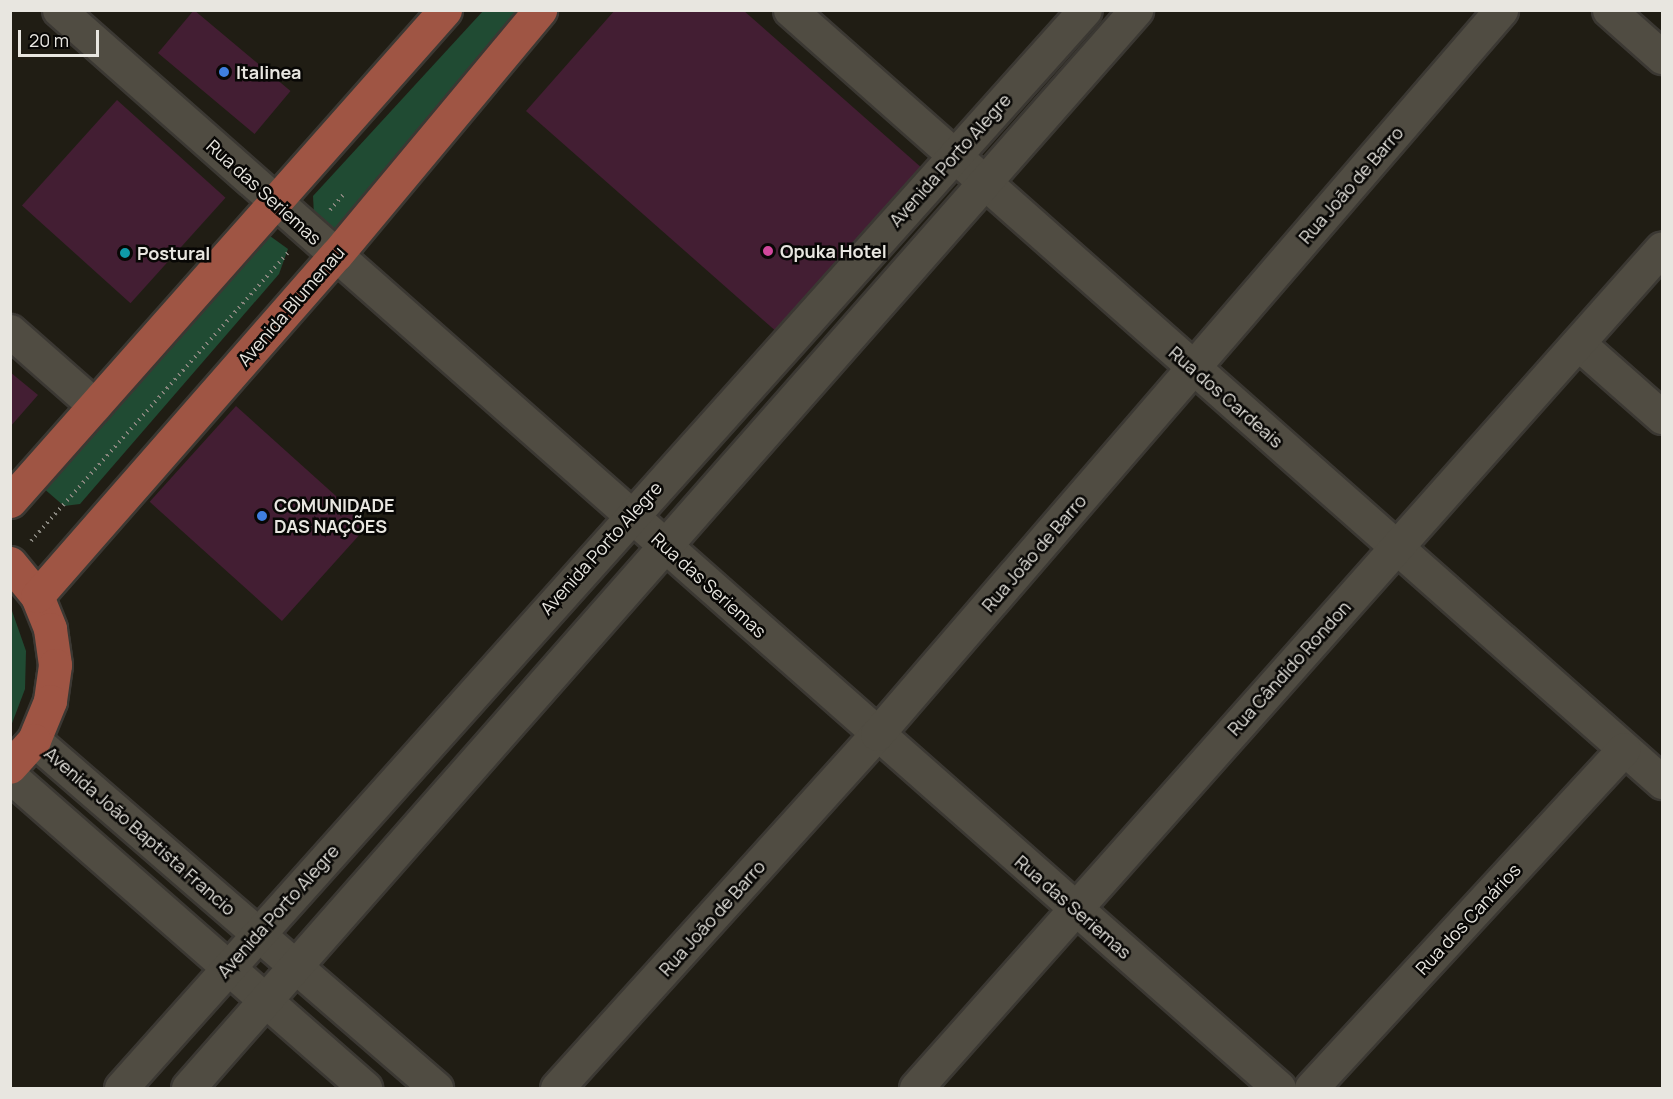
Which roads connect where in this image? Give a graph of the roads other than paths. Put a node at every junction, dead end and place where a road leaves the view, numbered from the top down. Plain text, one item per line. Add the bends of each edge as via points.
1 (59, 10) edge
2 (540, 10) edge
3 (790, 10) edge
4 (1085, 10) edge
5 (1136, 10) edge
6 (1501, 10) edge
7 (1609, 10) edge
8 (439, 13) edge
9 (1662, 57) edge
10 (954, 156) junction
11 (984, 182) junction
12 (275, 202) junction
13 (1662, 248) edge
14 (336, 255) junction
15 (10, 331) edge
16 (1578, 343) junction
17 (1194, 368) junction
18 (95, 406) junction
19 (1662, 417) edge
20 (10, 501) edge
21 (630, 515) junction
22 (664, 545) junction
23 (1397, 547) junction
24 (11, 563) edge
25 (37, 596) junction
26 (878, 734) junction
27 (34, 740) junction
28 (1624, 749) junction
29 (10, 766) edge
30 (10, 776) edge
31 (1662, 782) edge
32 (1075, 909) junction
33 (259, 932) junction
34 (297, 965) junction
35 (229, 966) junction
36 (267, 999) junction
37 (121, 1089) edge
38 (188, 1089) edge
39 (365, 1089) edge
40 (436, 1089) edge
41 (557, 1089) edge
42 (916, 1089) edge
43 (1278, 1089) edge
44 (1311, 1089) edge

1 - 12 street, Rua das Seriemas
2 - 14 main road, Avenida Blumenau
3 - 10 street, Rua dos Cardeais
4 - 10 street, Avenida Porto Alegre
5 - 11 street
6 - 17 street, Rua João de Barro
7 - 9 street
8 - 12 main road
10 - 11 street, Rua dos Cardeais
10 - 21 street, Avenida Porto Alegre
11 - 17 street, Rua dos Cardeais
11 - 22 street
12 - 14 street, Rua das Seriemas
12 - 18 main road
13 - 16 street, Rua Cândido Rondon
14 - 21 street, Rua das Seriemas
14 - 25 main road, Avenida Blumenau
15 - 18 street
16 - 19 street
16 - 23 street, Rua Cândido Rondon
17 - 23 street, Rua dos Cardeais
17 - 26 street, Rua João de Barro
18 - 20 main road
21 - 22 street, Rua das Seriemas
21 - 33 street, Avenida Porto Alegre
22 - 26 street, Rua das Seriemas
22 - 34 street
23 - 28 street, Rua dos Cardeais
23 - 32 street, Rua Cândido Rondon
24 - 25 main road
25 - 27 main road via 50,629 55,665 50,701
26 - 32 street, Rua das Seriemas
26 - 41 street, Rua João de Barro
27 - 29 main road
27 - 33 street, Avenida João Baptista Francio
28 - 31 street, Rua dos Cardeais
28 - 44 street, Rua dos Canários
30 - 35 street
32 - 42 street, Rua Cândido Rondon
32 - 43 street, Rua das Seriemas
33 - 34 street, Avenida João Baptista Francio
33 - 35 street, Avenida Porto Alegre
34 - 36 street
34 - 40 street, Avenida João Baptista Francio
35 - 36 street
35 - 37 street, Avenida Porto Alegre
36 - 38 street
36 - 39 street

